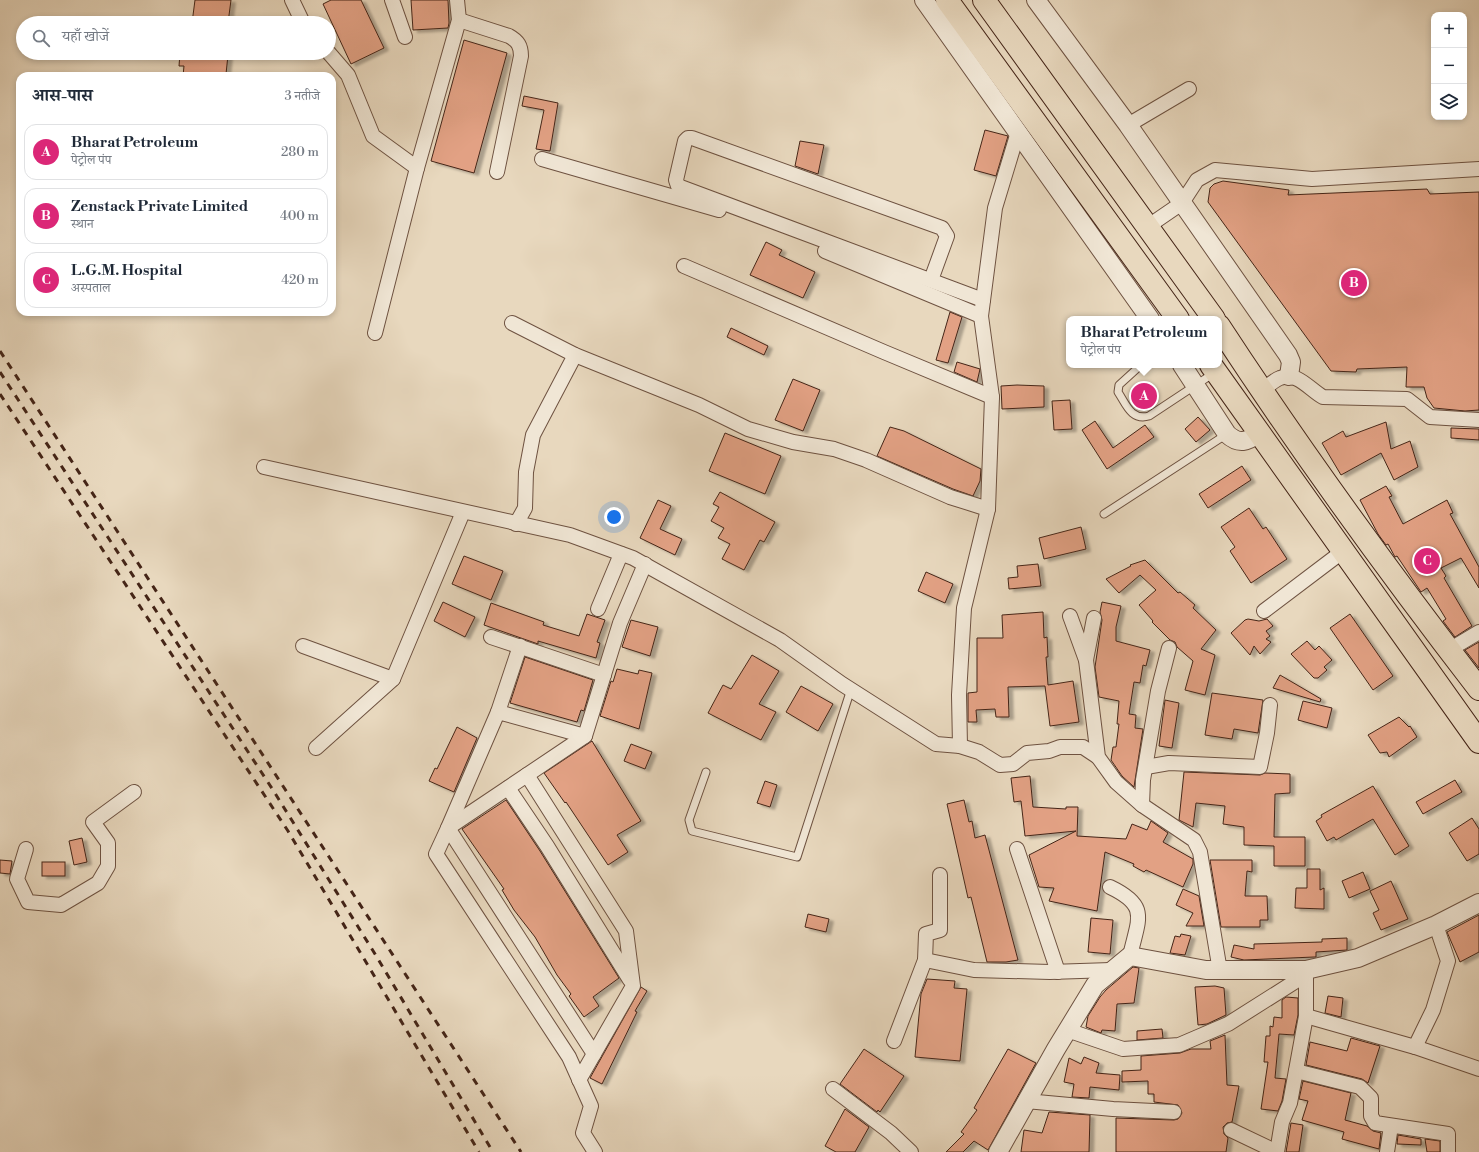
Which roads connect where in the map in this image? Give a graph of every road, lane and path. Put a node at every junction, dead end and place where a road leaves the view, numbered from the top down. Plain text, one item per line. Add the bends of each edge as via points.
1 (292, 0) edge
2 (392, 0) edge
3 (457, 0) edge
4 (924, 0) edge
5 (947, 0) edge
6 (1036, 0) edge
7 (990, 2) edge
8 (300, 16) edge
9 (459, 20) junction
10 (405, 37) dead end
11 (335, 60) edge
12 (1189, 89) dead end
13 (1128, 125) junction
14 (1018, 132) junction
15 (542, 159) dead end
16 (417, 168) junction
17 (1479, 169) edge
18 (497, 172) dead end
19 (1182, 204) junction
20 (1147, 227) junction
21 (684, 266) dead end
22 (931, 280) junction
23 (983, 300) junction
24 (981, 316) junction
25 (1148, 316) edge
26 (1176, 316) edge
27 (1212, 316) edge
28 (512, 323) dead end
29 (1222, 331) edge
30 (375, 334) dead end
31 (575, 355) junction
32 (1138, 368) edge
33 (1184, 368) edge
34 (1213, 369) edge
35 (1289, 376) junction
36 (1196, 386) junction
37 (1262, 391) junction
38 (992, 397) junction
39 (1479, 420) edge
40 (1259, 433) junction
41 (1227, 434) junction
42 (264, 467) dead end
43 (988, 509) junction
44 (463, 512) junction
45 (1104, 514) dead end
46 (516, 524) junction
47 (1342, 552) junction
48 (621, 554) junction
49 (644, 564) junction
50 (598, 609) dead end
51 (1264, 611) dead end
52 (1070, 616) dead end
53 (1094, 618) dead end
54 (1479, 632) edge
55 (491, 637) dead end
56 (303, 646) dead end
57 (520, 646) junction
58 (1169, 648) dead end
59 (1449, 650) junction
60 (1086, 660) junction
61 (604, 675) junction
62 (393, 679) junction
63 (851, 689) junction
64 (1479, 689) edge
65 (1270, 705) dead end
66 (498, 712) junction
67 (584, 736) junction
68 (1479, 742) edge
69 (960, 746) junction
70 (316, 748) dead end
71 (1098, 757) junction
72 (1146, 767) junction
73 (706, 772) dead end
74 (527, 775) junction
75 (508, 788) junction
76 (134, 792) dead end
77 (1142, 805) junction
78 (448, 828) junction
79 (26, 849) dead end
80 (1017, 849) dead end
81 (940, 875) dead end
82 (1110, 887) dead end
83 (1479, 903) edge
84 (1436, 925) junction
85 (1130, 956) junction
86 (925, 960) junction
87 (1111, 970) junction
88 (1220, 971) junction
89 (1058, 972) junction
90 (1307, 972) junction
91 (634, 986) junction
92 (1306, 1016) junction
93 (1068, 1030) junction
94 (894, 1041) dead end
95 (1415, 1047) junction
96 (594, 1054) junction
97 (1479, 1069) edge
98 (1296, 1070) junction
99 (579, 1080) junction
100 (833, 1089) dead end
101 (1026, 1101) junction
102 (1174, 1112) dead end
103 (1391, 1126) junction
104 (1231, 1130) dead end
105 (595, 1152) edge
106 (911, 1152) edge
107 (998, 1152) edge
108 (1277, 1152) edge
109 (1387, 1152) edge
110 (1448, 1152) edge

1 - 8 street
2 - 10 street
3 - 9 street
4 - 14 street
5 - 26 main road
6 - 13 street
7 - 20 main road
9 - 16 street
9 - 18 street via 516,39 521,47
11 - 16 street via 348,75 373,136
12 - 13 street
13 - 19 street
14 - 23 street via 995,208
14 - 25 street
15 - 24 street via 720,210 790,236
16 - 30 street
17 - 19 street via 1312,179 1215,170 1197,180
19 - 20 street
19 - 35 street via 1288,355 1291,362
20 - 27 main road
21 - 38 street
22 - 22 street via 678,186 676,180 685,141 692,138 942,228 946,236
22 - 23 street
23 - 24 street
24 - 38 street
28 - 31 street
29 - 37 main road
31 - 43 street via 699,405 748,429 793,442 834,449 866,460 950,497
31 - 46 street via 533,435 526,472 524,508
32 - 36 lane via 1118,388 1118,392 1133,415 1138,418 1149,416
33 - 36 street
34 - 36 lane
34 - 40 main road
35 - 37 street via 1281,378
35 - 39 street via 1298,378 1323,397 1407,399 1430,417
36 - 41 street
37 - 59 main road
38 - 43 street
40 - 41 street via 1249,440 1240,442
40 - 47 main road
41 - 45 lane
42 - 44 street
43 - 69 street via 964,608 959,695
44 - 46 street
44 - 62 street
46 - 48 street via 570,535
47 - 51 street
47 - 68 main road
48 - 49 street
48 - 50 street
49 - 61 street via 620,623
49 - 63 street via 780,640
52 - 60 street
53 - 60 street
54 - 59 street
55 - 57 street
56 - 62 street
57 - 61 street
57 - 66 street
58 - 72 street via 1158,691
59 - 64 main road
60 - 71 street
61 - 67 street
62 - 70 street
63 - 69 street via 936,744
63 - 73 lane via 796,857 692,831 689,820
65 - 72 street via 1260,767 1169,763
66 - 67 street
66 - 78 street
67 - 74 street
69 - 71 street via 979,752 1000,765 1013,764 1027,753 1060,747 1083,747
71 - 77 street via 1116,782
72 - 77 street
74 - 75 street
74 - 91 street via 626,931
75 - 78 street
75 - 91 street
76 - 79 street via 93,822 108,843 108,866 98,883 61,905 28,902 17,879
77 - 88 street via 1194,840 1200,852
78 - 96 street
78 - 99 street via 436,854 569,1057
80 - 89 street
81 - 86 street via 940,930 926,934
82 - 85 street via 1136,903 1139,916
83 - 84 street
84 - 90 street via 1358,958
84 - 95 street via 1448,961 1433,1010
85 - 87 street
85 - 88 street
86 - 89 street via 974,970
86 - 94 street
87 - 89 street
87 - 93 street via 1095,985
88 - 90 street
90 - 92 street
90 - 93 street via 1228,1024 1179,1045 1123,1049
91 - 96 street
92 - 95 street
92 - 98 street
93 - 101 street
95 - 97 street
96 - 99 street
98 - 103 street via 1360,1087 1371,1098 1371,1116 1375,1124
98 - 108 street
99 - 105 street via 591,1106 583,1133
100 - 106 street via 891,1133
101 - 102 street
101 - 107 street
103 - 109 street
103 - 110 street via 1448,1134
104 - 108 street

